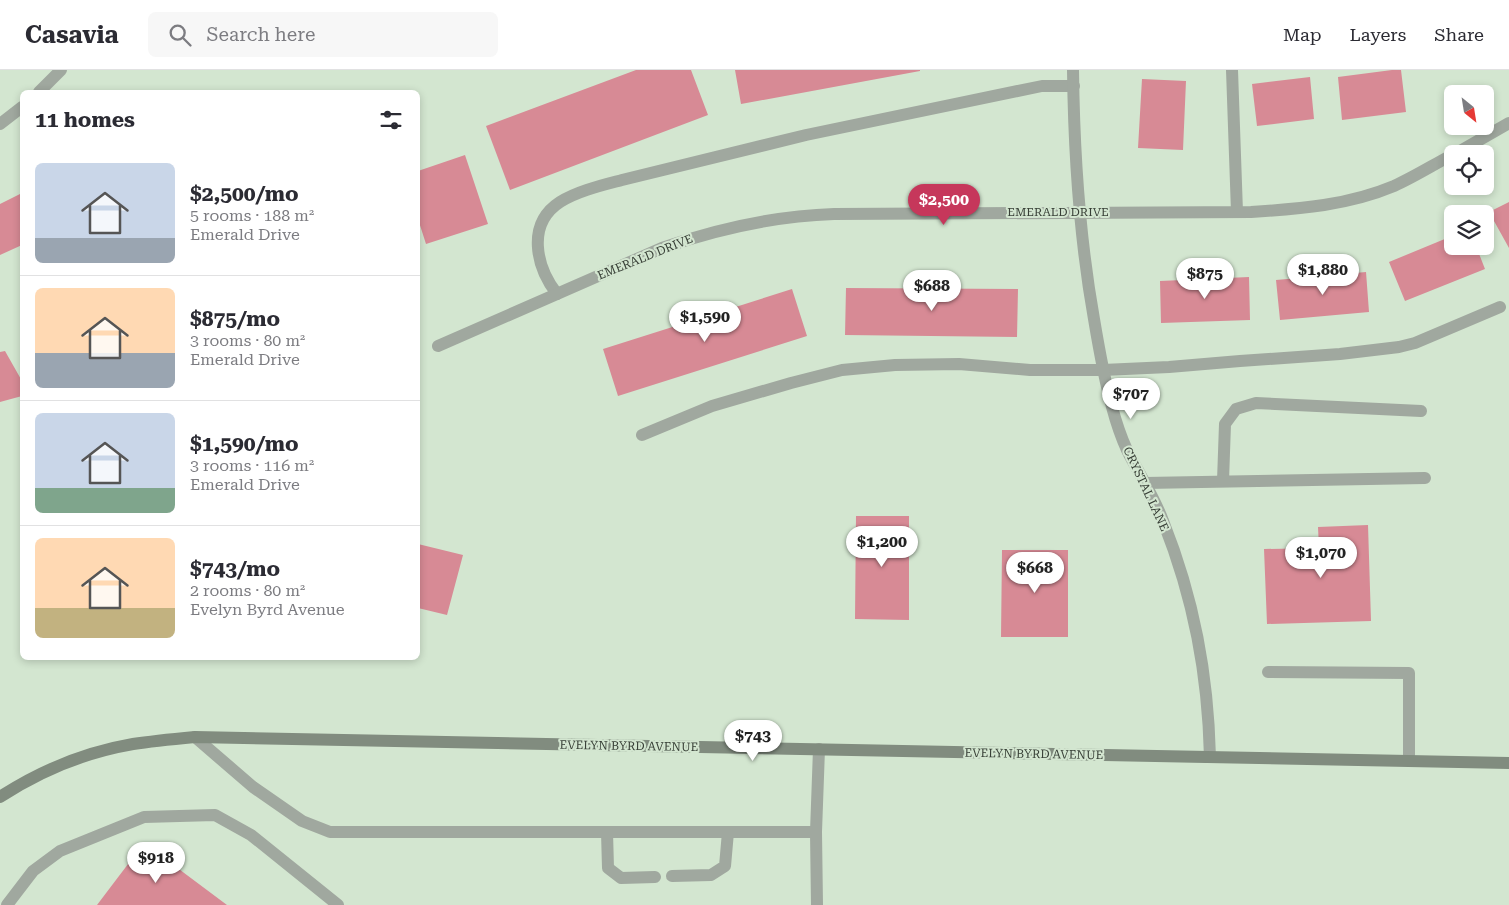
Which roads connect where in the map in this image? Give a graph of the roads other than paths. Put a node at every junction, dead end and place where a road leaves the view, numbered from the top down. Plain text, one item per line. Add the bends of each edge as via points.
1 (60, 70) edge
2 (1073, 70) edge
3 (1232, 70) edge
4 (1074, 86) junction
5 (41, 90) edge
6 (20, 109) edge
7 (1509, 123) edge
8 (0, 124) edge
9 (1470, 145) edge
10 (1444, 159) edge
11 (1079, 212) junction
12 (1237, 212) junction
13 (557, 294) junction
14 (1500, 307) dead end
15 (438, 346) dead end
16 (1103, 370) junction
17 (1421, 411) dead end
18 (642, 435) dead end
19 (1425, 478) dead end
20 (1223, 481) junction
21 (1145, 483) junction
22 (1268, 672) dead end
23 (195, 737) junction
24 (819, 750) junction
25 (1210, 757) junction
26 (1409, 761) junction
27 (1509, 763) edge
28 (0, 796) edge
29 (607, 832) junction
30 (728, 832) junction
31 (816, 832) junction
32 (672, 876) dead end
33 (655, 878) dead end
34 (7, 905) edge
35 (338, 905) edge
36 (817, 905) edge

1 - 5 street
2 - 4 street, CRYSTAL LANE
3 - 12 street
4 - 11 street, CRYSTAL LANE
4 - 13 street via 1042,86 806,136 605,184 561,201 546,215 537,244 547,279
6 - 8 street
7 - 9 street, EMERALD DRIVE
10 - 12 street, EMERALD DRIVE via 1393,186 1353,199 1286,210
11 - 12 street, EMERALD DRIVE
11 - 13 street, EMERALD DRIVE via 834,214 766,220 662,248
11 - 16 street, CRYSTAL LANE
13 - 15 street, EMERALD DRIVE
14 - 16 street via 1399,347 1295,358
16 - 18 street via 1030,370 959,364 842,370 712,406
16 - 21 street, CRYSTAL LANE via 1124,441
17 - 20 street via 1256,403 1236,410 1225,424
19 - 20 street
20 - 21 street
21 - 25 street, CRYSTAL LANE via 1181,571 1196,627 1206,684
22 - 26 street via 1409,673
23 - 24 street, EVELYN BYRD AVENUE
23 - 28 street, EVELYN BYRD AVENUE via 132,744 84,757 29,779
23 - 29 street via 253,787 302,821 330,832
24 - 25 street, EVELYN BYRD AVENUE
24 - 31 street
25 - 26 street, EVELYN BYRD AVENUE
26 - 27 street, EVELYN BYRD AVENUE
29 - 30 street
29 - 33 street via 608,868 621,878
30 - 31 street
30 - 32 street via 725,866 711,875
31 - 36 street
34 - 35 street via 33,871 60,851 144,817 215,815 251,835

